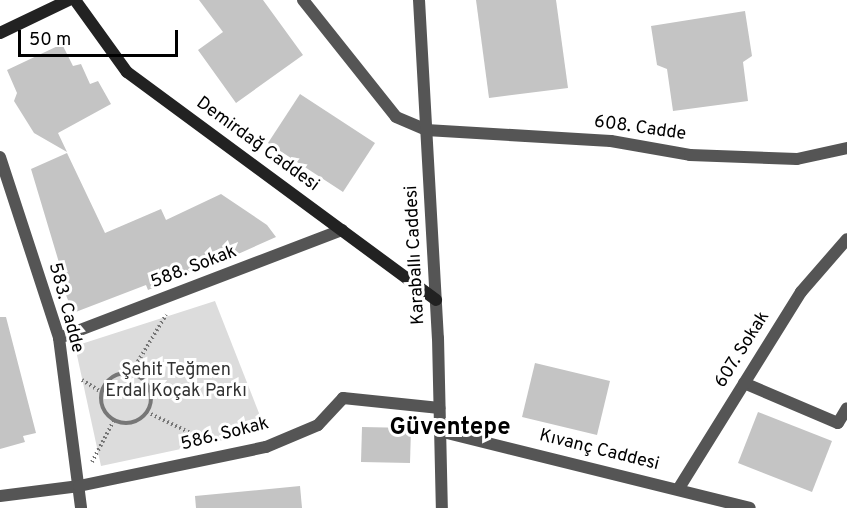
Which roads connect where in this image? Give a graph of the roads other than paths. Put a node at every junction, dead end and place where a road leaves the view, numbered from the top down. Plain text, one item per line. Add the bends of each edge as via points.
1 (69, 0) edge
2 (75, 0) edge
3 (303, 0) edge
4 (418, 0) edge
5 (0, 33) edge
6 (426, 130) junction
7 (847, 148) edge
8 (0, 157) edge
9 (342, 230) junction
10 (847, 238) edge
11 (436, 300) junction
12 (59, 338) junction
13 (744, 383) junction
14 (439, 408) junction
15 (847, 408) edge
16 (439, 430) junction
17 (79, 486) junction
18 (679, 488) junction
19 (0, 496) edge
20 (81, 508) edge
21 (442, 508) edge
22 (750, 508) edge

1 - 5 street
2 - 9 street, Demirdağ Caddesi via 127,72
3 - 6 street via 396,117
4 - 6 street, Karaballı Caddesi
6 - 7 street, 608. Cadde via 611,141 690,154 797,159
6 - 11 street, Karaballı Caddesi
8 - 12 street, 583. Cadde
9 - 11 street, Demirdağ Caddesi
9 - 12 street, 588. Sokak
10 - 13 street, 607. Sokak via 801,292
11 - 14 street, Karaballı Caddesi
12 - 17 street, 583. Cadde
13 - 15 street via 838,423
13 - 18 street, 607. Sokak
14 - 16 street, Karaballı Caddesi
14 - 17 street, 586. Sokak via 343,398 318,425 266,447
16 - 18 street, Kıvanç Caddesi
16 - 21 street, Karaballı Caddesi
17 - 19 street, 586. Sokak
17 - 20 street, 583. Cadde
18 - 22 street, Kıvanç Caddesi

